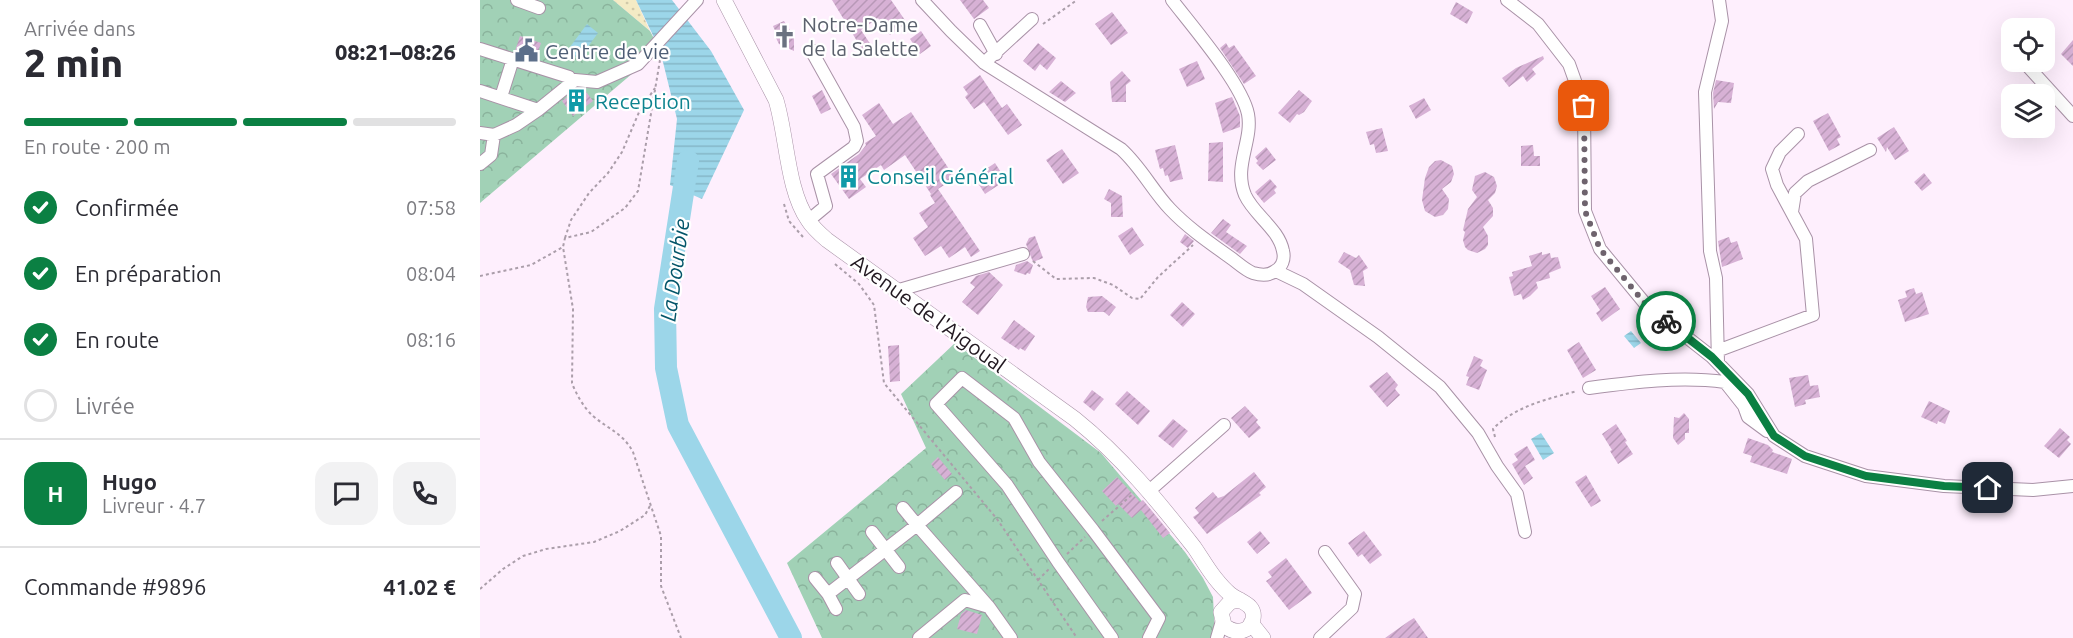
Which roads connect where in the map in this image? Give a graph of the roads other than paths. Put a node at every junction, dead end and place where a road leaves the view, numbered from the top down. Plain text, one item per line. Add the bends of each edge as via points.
1 (517, 0) edge
2 (697, 0) edge
3 (724, 0) edge
4 (922, 0) edge
5 (1172, 0) edge
6 (1507, 0) edge
7 (1719, 0) edge
8 (539, 8) dead end
9 (1032, 19) dead end
10 (980, 26) dead end
11 (480, 49) edge
12 (811, 50) dead end
13 (996, 54) junction
14 (513, 59) junction
15 (984, 63) junction
16 (2033, 72) edge
17 (569, 77) dead end
18 (480, 91) edge
19 (501, 97) junction
20 (538, 110) junction
21 (2073, 116) edge
22 (480, 133) edge
23 (1798, 134) dead end
24 (495, 135) junction
25 (1870, 150) dead end
26 (480, 164) edge
27 (1792, 212) junction
28 (808, 221) junction
29 (1023, 254) road end
30 (1276, 271) junction
31 (899, 290) junction
32 (1718, 357) junction
33 (1589, 388) road end
34 (1224, 425) dead end
35 (1774, 436) junction
36 (2073, 486) edge
37 (1149, 491) junction
38 (956, 492) dead end
39 (903, 508) dead end
40 (917, 525) junction
41 (872, 532) dead end
42 (1525, 532) dead end
43 (885, 549) junction
44 (1325, 552) dead end
45 (837, 562) dead end
46 (899, 567) dead end
47 (1213, 576) junction
48 (815, 578) dead end
49 (848, 578) junction
50 (828, 594) junction
51 (859, 594) dead end
52 (1240, 600) junction
53 (989, 607) junction
54 (836, 609) dead end
55 (1223, 615) junction
56 (1238, 631) edge
57 (921, 637) edge
58 (1011, 638) edge
59 (1112, 638) edge
60 (1149, 638) edge
61 (1217, 638) edge
62 (1257, 638) edge
63 (1263, 638) edge
64 (1320, 638) edge

1 - 8 street
2 - 20 street via 638,64 597,82 575,80
3 - 28 main road, Avenue de l'Aigoual via 776,99 798,199
4 - 15 street
5 - 30 street via 1230,78 1246,108 1248,128 1242,183 1252,206 1281,243 1284,254
6 - 32 street via 1538,24 1569,64 1584,106 1585,211 1600,249 1647,306
7 - 32 street via 1722,21 1705,92
9 - 13 street
10 - 13 street
11 - 14 street
12 - 28 street via 854,127 857,141 817,174 826,206
13 - 15 street
14 - 17 street
14 - 19 street
15 - 30 street via 1121,149 1139,166 1168,207 1250,272 1268,275
16 - 21 street
18 - 19 street
19 - 20 street
20 - 24 street
22 - 24 street
23 - 27 street via 1780,152 1772,169
24 - 26 street via 491,155
25 - 27 street via 1808,181 1794,193
27 - 32 street via 1806,239 1813,315
28 - 31 main road, Avenue de l'Aigoual via 827,240
29 - 31 street
30 - 42 street via 1303,284 1378,337 1440,387 1478,433 1517,494
31 - 37 main road, Avenue de l'Aigoual via 1076,419
32 - 35 street via 1748,394
33 - 35 street via 1698,378 1725,382 1748,417
34 - 37 street
35 - 36 street via 1805,456 1866,476 1944,486 2033,490
37 - 47 main road, Avenue de l'Aigoual
38 - 40 street
39 - 40 street
40 - 43 street
40 - 53 street
41 - 43 street
43 - 46 street
43 - 49 street
44 - 64 street via 1355,594 1352,608
45 - 49 street
47 - 52 main road, Avenue de l'Aigoual
47 - 55 main road, Avenue de l'Aigoual
48 - 50 street
49 - 50 street
49 - 51 street
50 - 54 street
52 - 55 main road via 1230,602
52 - 56 main road via 1251,609
53 - 57 street via 965,600
53 - 58 street
55 - 56 main road via 1227,628
55 - 61 street
56 - 62 main road
56 - 63 main road
59 - 60 street via 1007,485 936,404 962,378 1014,418 1039,462 1159,618

